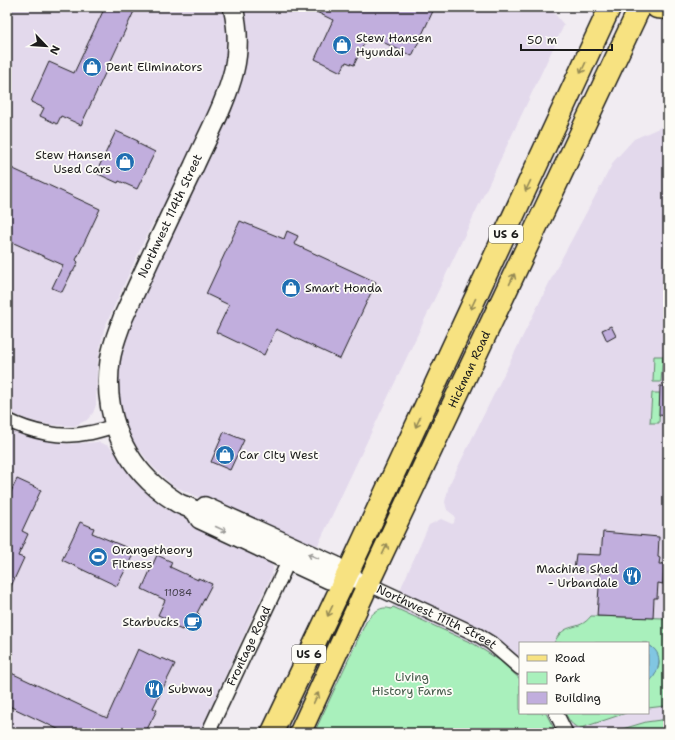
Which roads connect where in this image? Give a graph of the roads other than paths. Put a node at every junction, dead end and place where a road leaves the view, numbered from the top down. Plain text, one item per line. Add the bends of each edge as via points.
1 (233, 7) edge
2 (610, 7) edge
3 (640, 7) edge
4 (657, 7) edge
5 (668, 8) edge
6 (7, 420) edge
7 (115, 426) junction
8 (195, 511) junction
9 (289, 560) junction
10 (347, 575) junction
11 (368, 584) junction
12 (519, 667) edge
13 (556, 714) edge
14 (208, 733) edge
15 (272, 733) edge
16 (300, 733) edge
17 (566, 733) edge

1 - 7 street, Northwest 114th Street via 238,37 230,83 114,341 108,378
2 -> 10 main road, Hickman Road / US 6
11 -> 3 main road, Hickman Road / US 6
4 - 5 highway
6 - 7 street via 42,432 67,435 87,434
7 - 8 street via 130,458 149,481 164,494
8 -> 9 street via 200,519
10 -> 8 street, Northwest 111th Street via 336,566 206,507
9 - 10 street via 329,579
9 - 14 street, Frontage Road
10 - 11 street, Northwest 111th Street
10 -> 15 main road, Hickman Road / US 6
11 - 12 street, Northwest 111th Street via 478,635 496,646
16 -> 11 main road, Hickman Road / US 6
13 - 17 street

